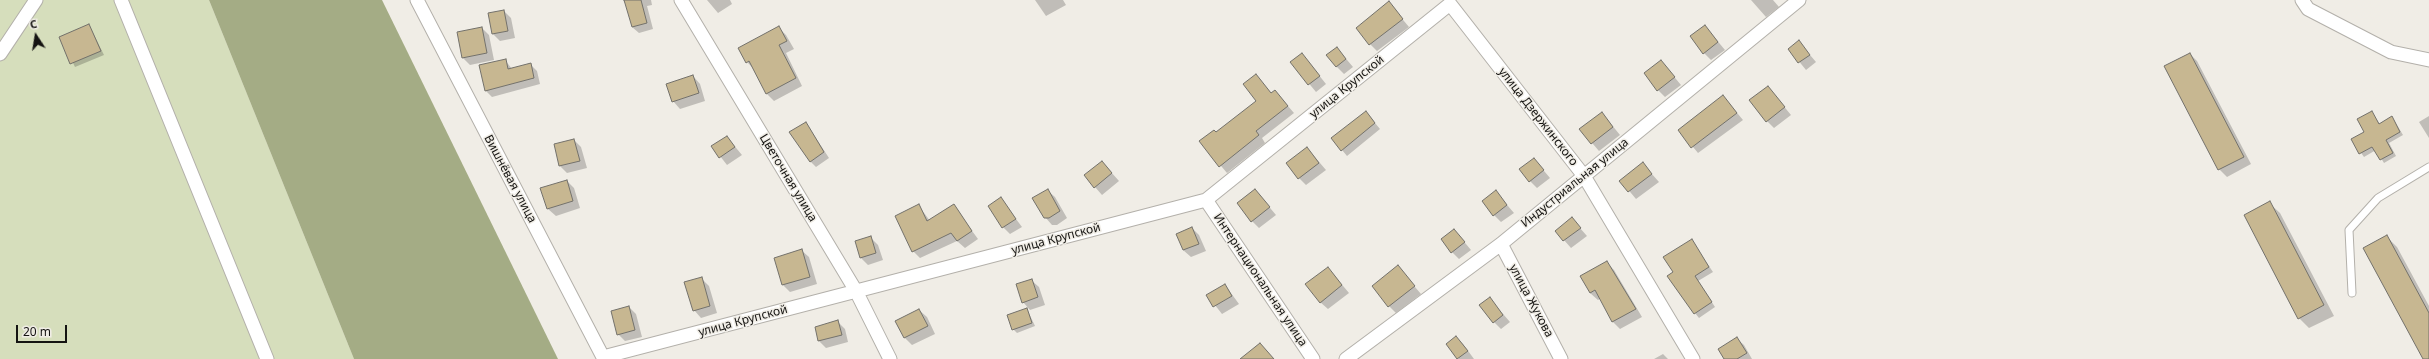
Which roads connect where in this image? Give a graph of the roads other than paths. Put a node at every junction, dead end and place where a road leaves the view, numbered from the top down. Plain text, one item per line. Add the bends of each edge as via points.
1 (36, 0) edge
2 (121, 0) edge
3 (417, 0) edge
4 (681, 0) edge
5 (1799, 0) edge
6 (2302, 0) edge
7 (1450, 4) joint
8 (0, 54) edge
9 (2429, 60) edge
10 (2429, 167) edge
11 (1584, 176) junction
12 (1206, 200) junction
13 (1501, 244) junction
14 (856, 291) junction
15 (2352, 293) dead end
16 (604, 358) edge
17 (267, 359) edge
18 (890, 359) edge
19 (1313, 359) edge
20 (1346, 359) edge
21 (1562, 359) edge
22 (1693, 359) edge

1 - 8 street
2 - 17 street
3 - 16 street, Вишнёвая улица
4 - 14 street, Цветочная улица
5 - 11 street, Индустриальная улица
6 - 9 street via 2308,10 2391,52
7 - 11 street, улица Дзержинского
7 - 12 street, улица Крупской
10 - 15 lane via 2378,198 2349,230
11 - 13 street, Индустриальная улица
11 - 22 street, улица Дзержинского
12 - 14 street, улица Крупской
12 - 19 street, Интернациональная улица
13 - 20 street, Индустриальная улица
13 - 21 street, улица Жукова
14 - 16 street, улица Крупской
14 - 18 street, Цветочная улица

